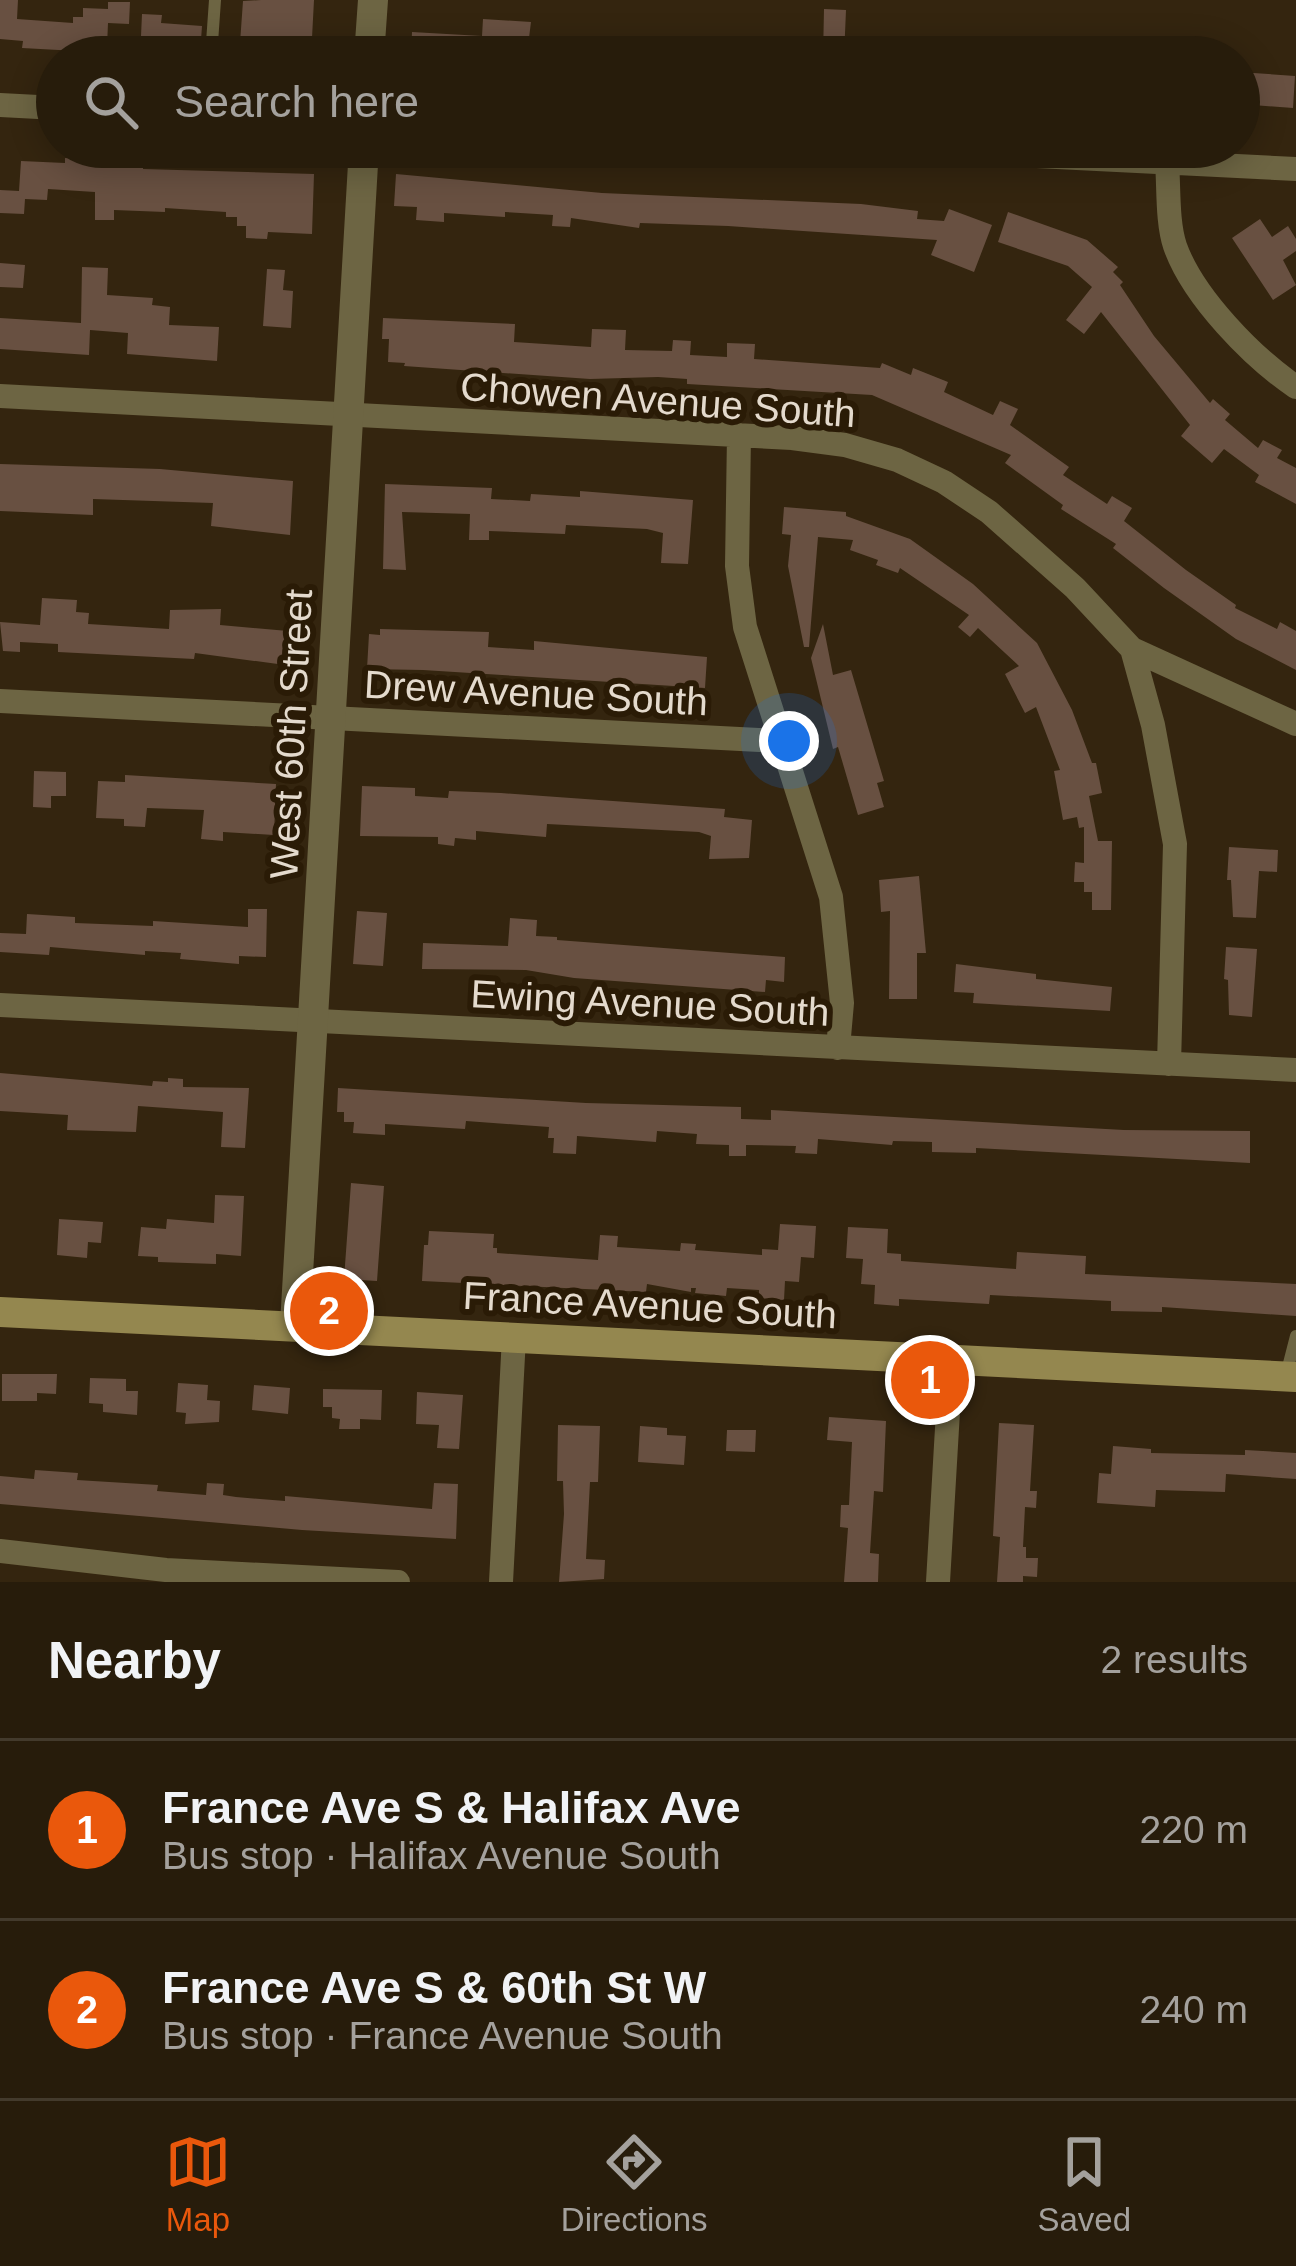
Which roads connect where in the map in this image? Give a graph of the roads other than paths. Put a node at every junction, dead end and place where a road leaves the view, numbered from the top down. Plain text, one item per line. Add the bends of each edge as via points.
1 (215, 0) edge
2 (373, 0) edge
3 (213, 36) edge
4 (370, 36) edge
5 (0, 105) edge
6 (36, 107) edge
7 (1260, 167) edge
8 (363, 168) edge
9 (1167, 168) edge
10 (1296, 169) edge
11 (1296, 387) edge
12 (0, 396) edge
13 (349, 415) junction
14 (740, 435) junction
15 (1132, 649) junction
16 (0, 701) edge
17 (331, 718) junction
18 (1296, 724) edge
19 (780, 741) junction
20 (0, 1005) edge
21 (313, 1021) junction
22 (838, 1048) junction
23 (1168, 1064) junction
24 (1296, 1070) edge
25 (0, 1312) edge
26 (295, 1325) junction
27 (1296, 1336) edge
28 (514, 1337) junction
29 (951, 1360) junction
30 (1291, 1377) edge
31 (0, 1550) edge
32 (398, 1582) edge
33 (501, 1582) edge
34 (938, 1582) edge

1 - 3 lane
2 - 4 street
5 - 6 street
7 - 10 street
8 - 13 street, West 60th Street
9 - 11 street via 1174,245 1242,342
12 - 13 street, Chowen Avenue South
13 - 14 street, Chowen Avenue South
13 - 17 street, West 60th Street
14 - 15 street, Chowen Avenue South via 845,445 944,482 1075,588
14 - 19 street via 736,566 745,627
15 - 18 street, Chowen Avenue South
15 - 23 street via 1175,844
16 - 17 street, Drew Avenue South
17 - 19 street, Drew Avenue South
17 - 21 street, West 60th Street
19 - 22 street via 831,897 842,1003
20 - 21 street, Ewing Avenue South
21 - 22 street, Ewing Avenue South
21 - 26 street, West 60th Street
22 - 23 street, Ewing Avenue South
23 - 24 street, Ewing Avenue South
25 - 26 main road, France Avenue South
26 - 28 main road, France Avenue South
27 - 30 lane
28 - 29 main road, France Avenue South
28 - 33 street
29 - 30 main road, France Avenue South
29 - 34 street
31 - 32 street via 166,1570

